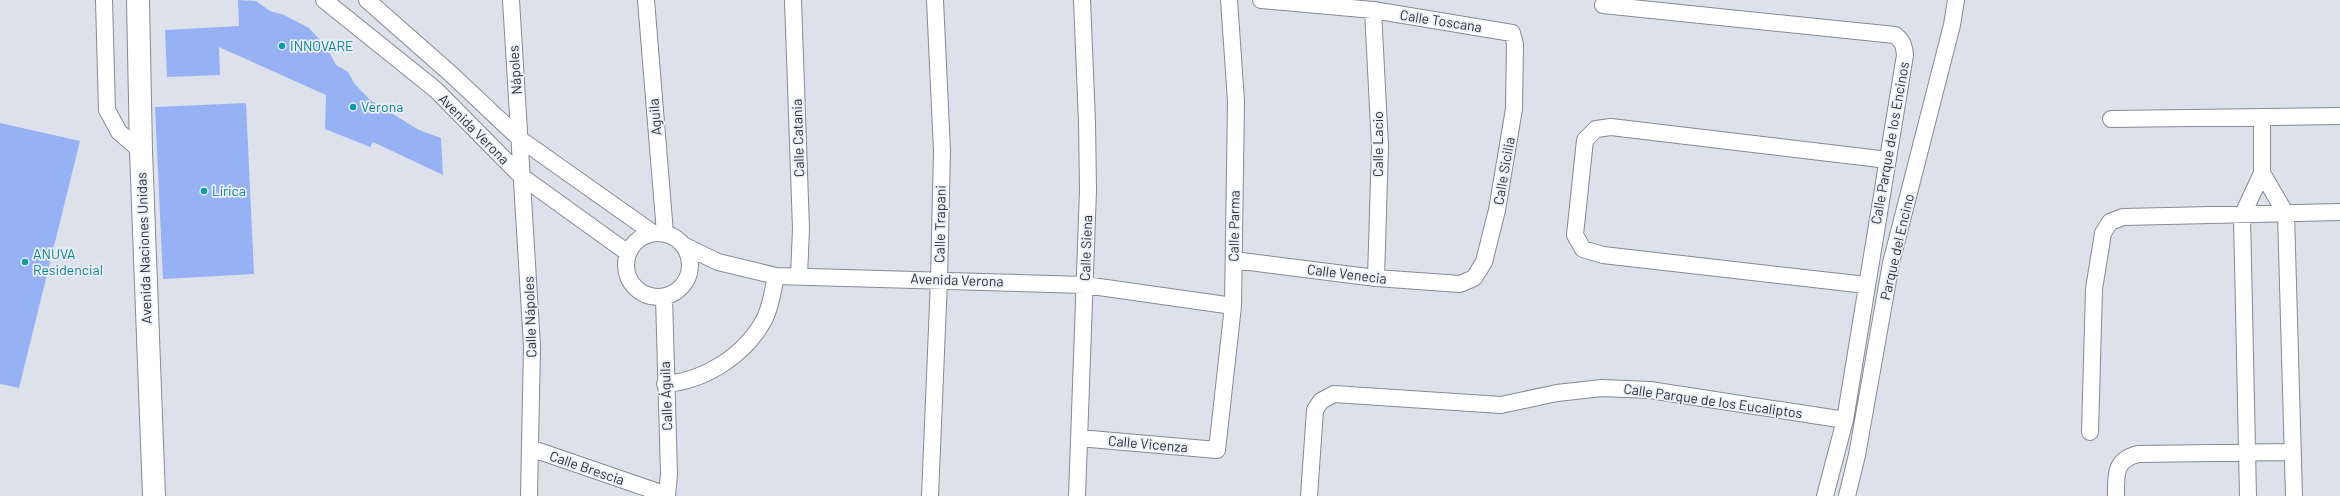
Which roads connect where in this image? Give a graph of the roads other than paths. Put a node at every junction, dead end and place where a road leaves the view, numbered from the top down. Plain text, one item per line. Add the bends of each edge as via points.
1 (104, 0) edge
2 (138, 0) edge
3 (324, 0) edge
4 (363, 0) edge
5 (366, 0) edge
6 (511, 0) edge
7 (646, 0) edge
8 (793, 0) edge
9 (935, 0) edge
10 (1082, 0) edge
11 (1229, 0) edge
12 (1261, 0) edge
13 (1956, 0) edge
14 (1603, 5) dead end
15 (1373, 10) junction
16 (348, 18) junction
17 (1515, 44) joint
18 (451, 74) junction
19 (436, 90) junction
20 (2340, 116) edge
21 (2262, 117) junction
22 (2111, 119) dead end
23 (520, 139) junction
24 (140, 151) junction
25 (1888, 160) junction
26 (2262, 173) junction
27 (521, 176) junction
28 (2340, 212) edge
29 (2286, 214) junction
30 (2242, 216) junction
31 (659, 233) junction
32 (685, 246) junction
33 (628, 253) junction
34 (1234, 260) junction
35 (718, 262) junction
36 (691, 267) junction
37 (776, 276) junction
38 (799, 276) junction
39 (1376, 278) junction
40 (939, 279) junction
41 (1460, 284) joint
42 (1085, 285) junction
43 (1866, 285) junction
44 (664, 297) junction
45 (1233, 306) junction
46 (665, 384) junction
47 (1845, 420) junction
48 (2090, 432) dead end
49 (1079, 438) junction
50 (530, 448) junction
51 (1217, 450) joint
52 (2247, 452) junction
53 (2293, 452) junction
54 (667, 495) edge
55 (154, 496) edge
56 (529, 496) edge
57 (930, 496) edge
58 (1076, 496) edge
59 (1309, 496) edge
60 (1825, 496) edge
61 (1847, 496) edge
62 (2116, 496) edge
63 (2248, 496) edge
64 (2294, 496) edge

1 - 24 street via 107,110 119,132
2 - 24 street, Avenida Naciones Unidas
3 - 16 street, Avenida Verona
4 - 16 street
5 - 18 street, Avenida Verona
6 - 23 street, Nápoles
7 - 31 street, Aguila
8 - 38 street, Calle Catania via 801,229
9 - 40 street, Calle Trapani via 942,151
10 - 42 street, Calle Siena via 1088,122
11 - 34 street, Calle Parma via 1236,101
12 - 15 street, Calle Toscana
13 - 61 street, Parque del Encino via 1952,25 1891,263 1857,455
14 - 25 street, Calle Parque de los Encinos via 1894,35 1901,40 1905,55
15 - 17 street, Calle Toscana via 1506,31 1512,33
15 - 39 street, Calle Lacio via 1380,147
16 - 19 street, Avenida Verona
17 - 41 street, Calle Sicilia via 1514,109 1497,210 1484,262 1474,278
18 - 19 street
18 - 23 street, Avenida Verona
19 - 27 street, Avenida Verona
20 - 21 street
21 - 22 street
21 - 26 street
23 - 27 street, Calle Nápoles
23 - 31 street, Avenida Verona
24 - 55 street, Avenida Naciones Unidas
25 - 43 street, Calle Parque de los Encinos
25 - 43 street via 1611,127 1596,129 1585,140 1575,235 1583,248 1603,255
26 - 29 street
26 - 30 street
27 - 33 street, Avenida Verona
27 - 50 street, Calle Nápoles via 532,346
28 - 29 street
29 - 30 street
29 - 53 street
30 - 48 street via 2123,218 2110,222 2103,233 2094,289
30 - 52 street
31 - 32 street via 680,240
31 - 33 street via 643,237 634,243
32 - 35 street, Avenida Verona
32 - 36 street via 690,256
33 - 44 street via 627,272 630,281 645,294
34 - 39 street, Calle Venecia
34 - 45 street, Calle Parma
35 - 36 street
35 - 37 street, Avenida Verona
36 - 44 street via 683,286
37 - 38 street, Avenida Verona
37 - 46 street via 764,319 744,347 705,374 683,383
38 - 40 street, Avenida Verona
39 - 41 street, Calle Venecia
40 - 42 street, Avenida Verona
40 - 57 street, Calle Trapani
42 - 45 street, Avenida Verona
42 - 49 street, Calle Siena
43 - 47 street, Calle Parque de los Encinos
44 - 46 street, Calle Águila
45 - 51 street, Calle Parma
46 - 54 street, Calle Águila via 669,474
47 - 59 street, Calle Parque de los Eucaliptos via 1650,390 1602,388 1557,393 1501,405 1334,394 1321,401 1315,410
47 - 60 street, Calle Parque de los Encinos
49 - 51 street, Calle Vicenza
49 - 58 street, Calle Siena
50 - 54 street, Calle Brescia
50 - 56 street, Calle Nápoles
52 - 53 street
52 - 62 street via 2127,456 2116,474
52 - 63 street
53 - 64 street

